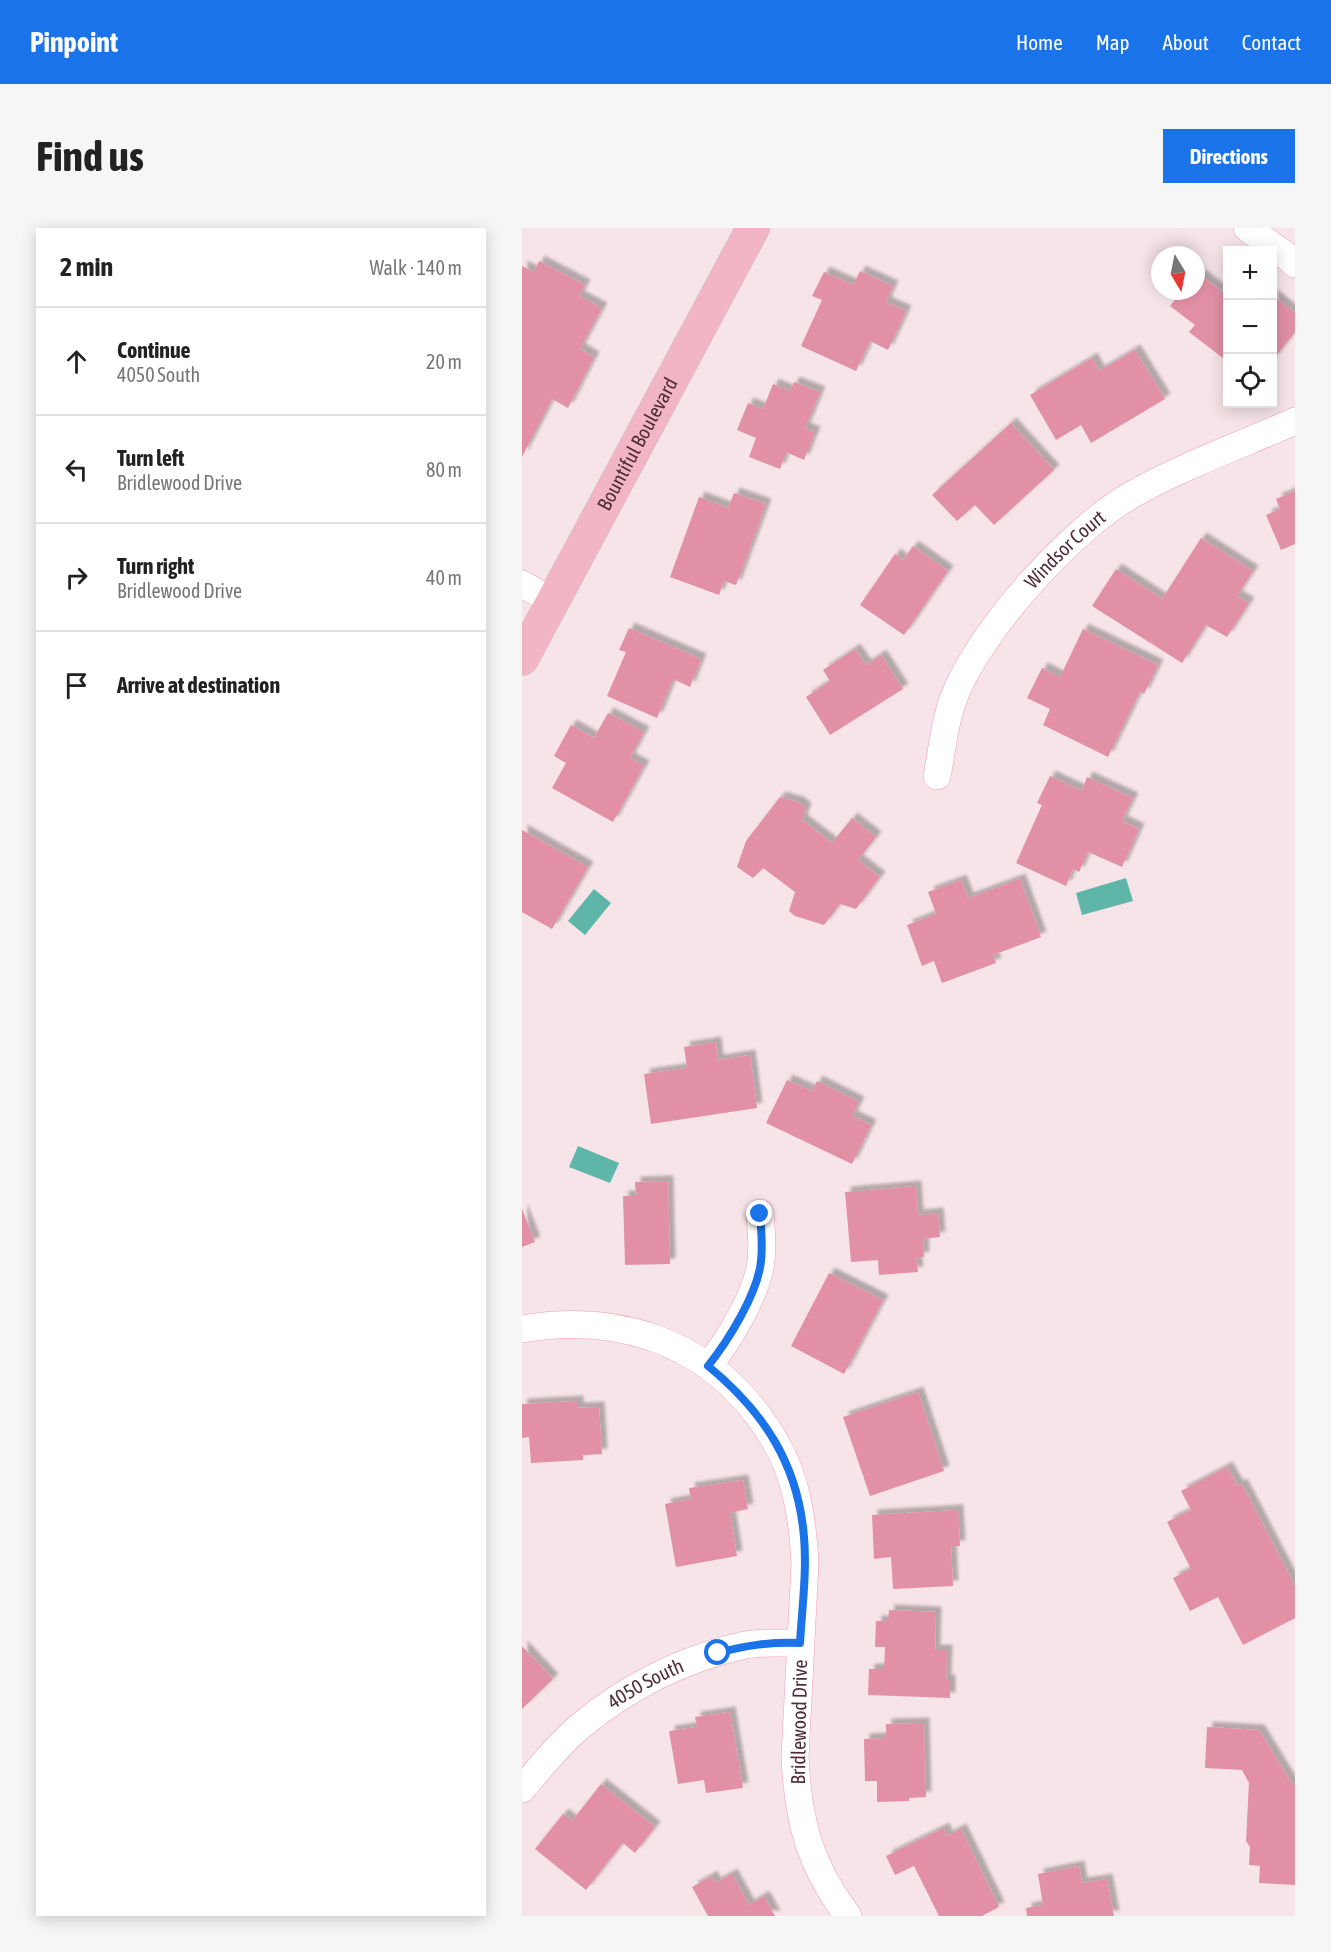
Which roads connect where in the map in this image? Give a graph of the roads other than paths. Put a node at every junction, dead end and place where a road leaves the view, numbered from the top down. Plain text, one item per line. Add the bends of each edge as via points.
1 (753, 228) edge
2 (1247, 228) edge
3 (1295, 264) edge
4 (1295, 421) edge
5 (522, 585) edge
6 (552, 601) junction
7 (522, 659) edge
8 (937, 776) dead end
9 (760, 1214) dead end
10 (522, 1329) edge
11 (708, 1366) junction
12 (800, 1643) junction
13 (522, 1789) edge
14 (848, 1916) edge

1 - 6 main road, Bountiful Boulevard
2 - 3 street
4 - 8 street, Windsor Court via 1131,495 1093,521 1061,550 1000,621 965,676 947,720
5 - 6 street
6 - 7 main road, Bountiful Boulevard
9 - 11 street via 761,1263 755,1286 728,1339
10 - 11 street, Bridlewood Drive via 567,1324 617,1328 661,1340
11 - 12 street, Bridlewood Drive via 734,1388 763,1422 786,1461 794,1485 804,1536
12 - 13 street, 4050 South via 746,1645 652,1678 577,1729
12 - 14 street, Bridlewood Drive via 795,1757 801,1820 821,1874

